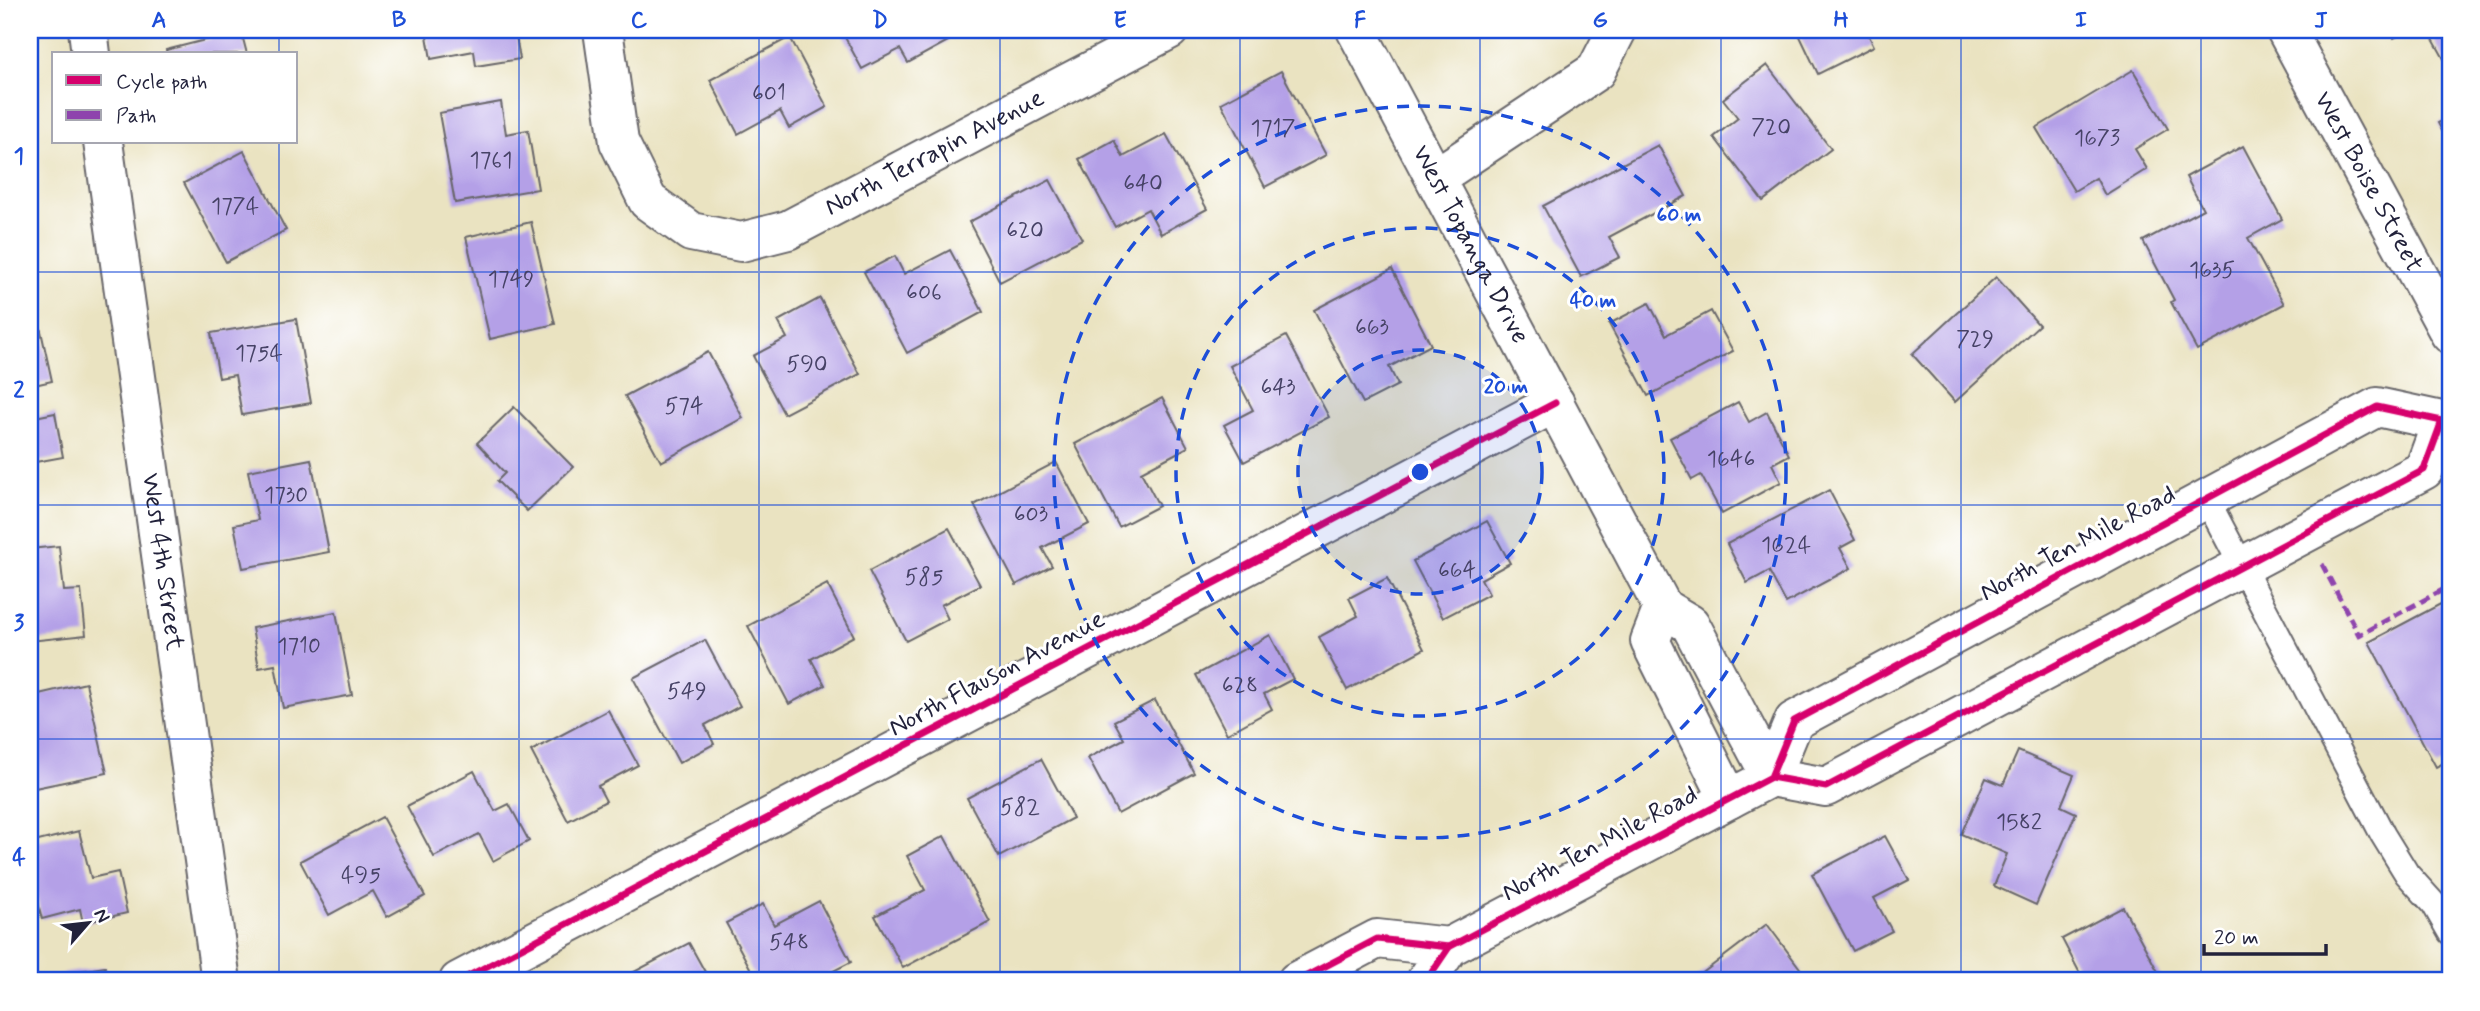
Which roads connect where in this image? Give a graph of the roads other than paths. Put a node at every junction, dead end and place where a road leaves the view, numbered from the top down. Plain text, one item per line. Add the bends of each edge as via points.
1 (88, 30) edge
2 (603, 30) edge
3 (1169, 30) edge
4 (1356, 30) edge
5 (1617, 30) edge
6 (2286, 30) edge
7 (91, 52) edge
8 (103, 144) edge
9 (1435, 178) junction
10 (2450, 334) edge
11 (1555, 403) junction
12 (2446, 419) edge
13 (2207, 498) junction
14 (2242, 566) junction
15 (1663, 608) junction
16 (1771, 777) junction
17 (1729, 799) junction
18 (2450, 932) edge
19 (1449, 947) junction
20 (221, 981) edge
21 (458, 981) edge
22 (1297, 981) edge
23 (1426, 981) edge

1 - 7 street
2 - 3 street, North Terrapin Avenue via 619,142 648,201 691,232 741,242 788,230
4 - 9 street, West Topanga Drive
5 - 9 street via 1596,71
6 - 10 street, West Boise Street
8 - 20 street, West 4th Street
9 - 11 street, West Topanga Drive
11 - 15 street, West Topanga Drive
11 - 21 street, North Flauson Avenue
12 - 13 street, North Ten Mile Road via 2377,407
12 - 14 street, North Ten Mile Road via 2424,470
13 - 14 lane
13 - 16 street, North Ten Mile Road via 1794,721
14 - 16 street, North Ten Mile Road via 1826,787
14 - 18 lane via 2383,835
15 - 16 street, West Topanga Drive via 1690,624
15 - 17 street via 1650,641
16 - 17 street, North Ten Mile Road
17 - 19 street, North Ten Mile Road
19 - 22 street via 1377,939
19 - 23 street, North Ten Mile Road

